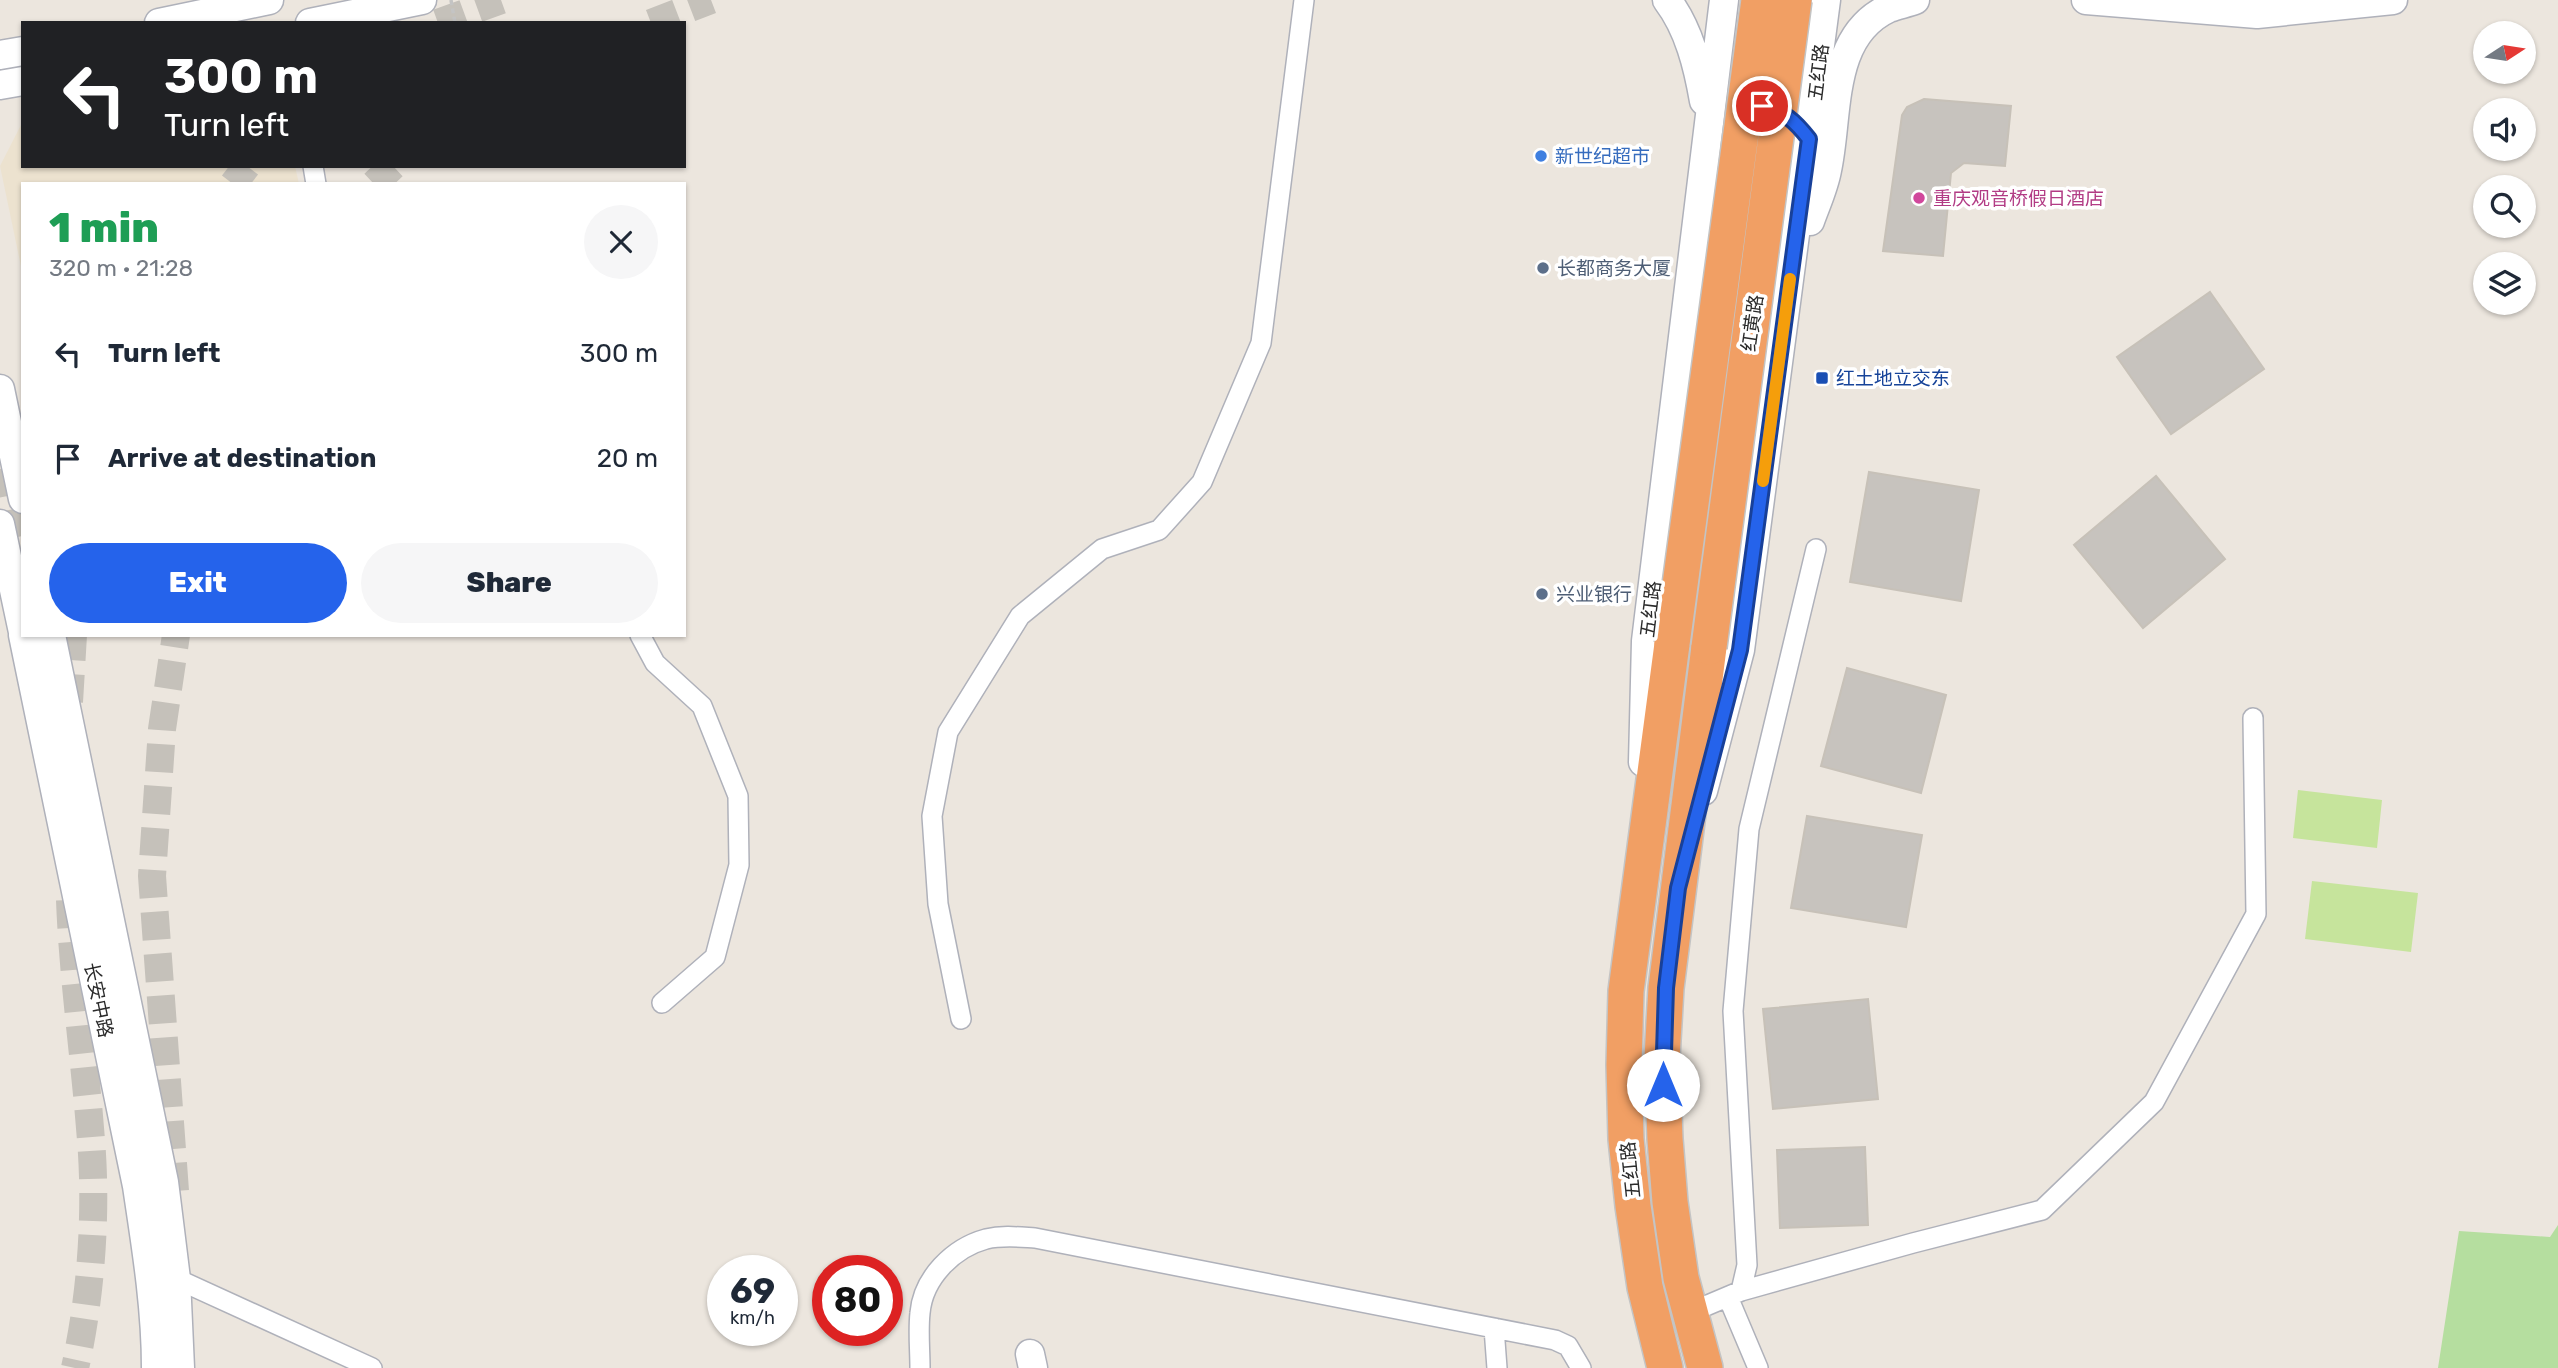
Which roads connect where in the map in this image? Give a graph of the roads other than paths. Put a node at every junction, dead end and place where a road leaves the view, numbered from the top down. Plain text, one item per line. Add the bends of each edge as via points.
1 (269, 0) edge
2 (422, 0) edge
3 (1304, 0) edge
4 (1667, 0) edge
5 (1724, 0) edge
6 (1759, 0) edge
7 (1794, 0) edge
8 (1826, 0) edge
9 (1915, 0) edge
10 (2086, 0) edge
11 (2393, 0) edge
12 (169, 21) edge
13 (320, 21) edge
14 (21, 51) edge
15 (0, 55) edge
16 (21, 81) edge
17 (0, 86) edge
18 (1709, 127) junction
19 (1809, 139) junction
20 (1789, 284) junction
21 (0, 388) edge
22 (21, 489) edge
23 (0, 524) edge
24 (1816, 549) dead end
25 (21, 624) edge
26 (24, 637) edge
27 (51, 637) edge
28 (641, 637) edge
29 (1672, 644) joint
30 (1709, 647) joint
31 (2253, 718) dead end
32 (1639, 886) junction
33 (1678, 888) junction
34 (662, 1003) dead end
35 (961, 1019) dead end
36 (149, 1267) junction
37 (176, 1279) junction
38 (1734, 1294) junction
39 (1689, 1313) junction
40 (1494, 1328) junction
41 (156, 1368) edge
42 (180, 1368) edge
43 (372, 1368) edge
44 (920, 1368) edge
45 (1497, 1368) edge
46 (1581, 1368) edge
47 (1664, 1368) edge
48 (1705, 1368) edge
49 (1758, 1368) edge

1 - 12 main road
2 - 13 main road
3 - 35 street via 1261,342 1202,482 1159,530 1102,549 1020,616 948,732 932,816 938,904
4 - 18 main road via 1698,66
5 - 18 main road, 五红路
6 - 29 highway, 红黄路, bridge
7 - 30 highway, 红黄路, bridge
8 - 19 main road, 五红路
9 - 20 main road via 1888,9 1851,44 1841,72 1827,171
10 - 11 main road via 2257,14
14 - 15 main road
16 - 17 main road
18 - 19 main road via 1725,113 1762,106 1794,120
18 - 32 main road, 五红路 via 1646,641
19 - 20 main road, 五红路
20 - 33 main road, 五红路 via 1740,650
21 - 22 main road
23 - 25 main road, 长安中路
24 - 38 street via 1749,830 1733,1011 1747,1265
26 - 36 main road, 长安中路 via 137,1186
27 - 37 main road, 长安中路 via 164,1182
28 - 34 street via 655,663 702,706 738,796 739,866 715,957
29 - 32 highway, 五红路
30 - 33 highway, 五红路
31 - 38 street via 2256,914 2154,1102 2042,1210
32 - 47 highway, 五红路 via 1626,991 1626,1139 1645,1287
33 - 39 highway, 五红路 via 1662,1058 1665,1139
36 - 37 street
36 - 41 main road, 长安中路
37 - 42 main road, 长安中路
37 - 43 street
38 - 39 street
38 - 49 street
39 - 48 highway, 五红路
40 - 44 street via 1010,1236 969,1245 937,1272 920,1311
40 - 45 street
40 - 46 street via 1555,1340 1568,1346

